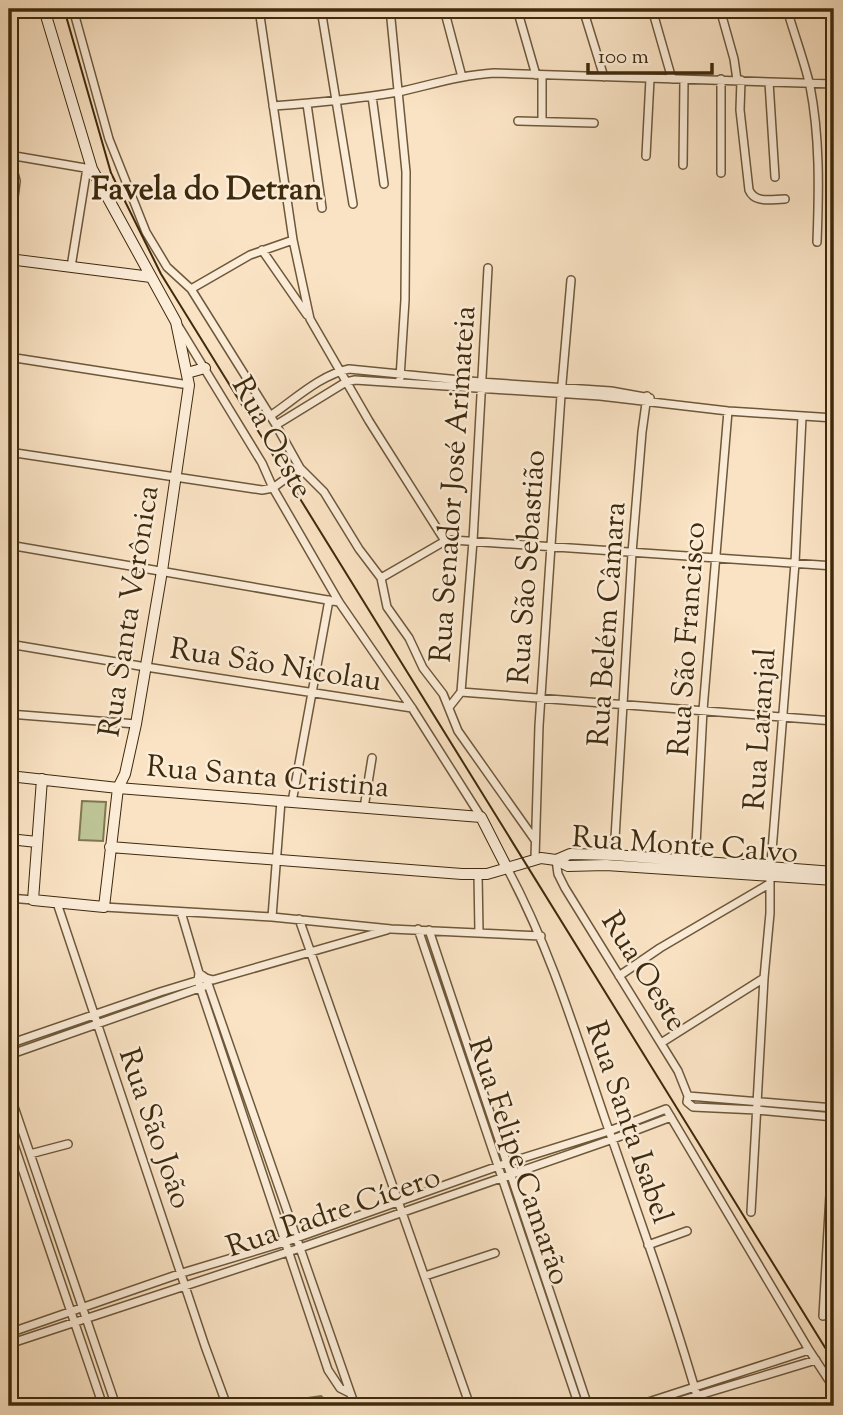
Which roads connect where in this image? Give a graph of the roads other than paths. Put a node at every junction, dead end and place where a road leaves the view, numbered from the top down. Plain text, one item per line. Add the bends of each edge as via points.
1 (44, 9) edge
2 (73, 9) edge
3 (259, 9) edge
4 (321, 9) edge
5 (390, 9) edge
6 (444, 9) edge
7 (517, 9) edge
8 (583, 9) edge
9 (653, 9) edge
10 (720, 9) edge
11 (787, 9) edge
12 (539, 75) junction
13 (462, 77) junction
14 (604, 77) junction
15 (650, 79) junction
16 (672, 79) junction
17 (721, 79) junction
18 (684, 80) junction
19 (739, 80) junction
20 (769, 82) junction
21 (809, 83) junction
22 (834, 84) edge
23 (400, 91) junction
24 (372, 96) junction
25 (336, 101) junction
26 (307, 104) junction
27 (273, 107) junction
28 (518, 121) dead end
29 (542, 121) junction
30 (594, 123) dead end
31 (9, 155) edge
32 (646, 156) dead end
33 (683, 165) dead end
34 (89, 169) junction
35 (721, 173) dead end
36 (775, 177) dead end
37 (384, 184) dead end
38 (785, 199) dead end
39 (353, 204) dead end
40 (322, 208) dead end
41 (9, 237) edge
42 (293, 240) junction
43 (817, 242) dead end
44 (262, 250) junction
45 (9, 259) edge
46 (71, 267) junction
47 (488, 268) dead end
48 (151, 277) junction
49 (571, 280) dead end
50 (191, 289) junction
51 (310, 319) junction
52 (176, 322) junction
53 (9, 357) edge
54 (205, 368) junction
55 (339, 371) junction
56 (187, 373) junction
57 (401, 373) junction
58 (346, 382) junction
59 (399, 383) junction
60 (188, 385) junction
61 (480, 386) junction
62 (561, 392) junction
63 (646, 399) junction
64 (728, 411) junction
65 (270, 416) junction
66 (802, 417) junction
67 (834, 418) edge
68 (276, 425) junction
69 (9, 452) edge
70 (300, 468) junction
71 (174, 477) junction
72 (273, 488) junction
73 (445, 541) junction
74 (473, 541) junction
75 (9, 545) edge
76 (551, 547) junction
77 (632, 553) junction
78 (714, 558) junction
79 (795, 563) junction
80 (834, 566) edge
81 (162, 571) junction
82 (381, 578) junction
83 (329, 600) junction
84 (339, 602) junction
85 (9, 644) edge
86 (146, 667) junction
87 (461, 692) junction
88 (313, 693) junction
89 (540, 700) junction
90 (452, 703) junction
91 (623, 705) junction
92 (412, 708) junction
93 (702, 710) junction
94 (9, 714) edge
95 (783, 717) junction
96 (834, 721) edge
97 (136, 724) junction
98 (372, 758) dead end
99 (9, 776) edge
100 (42, 779) junction
101 (118, 788) junction
102 (287, 801) junction
103 (363, 808) junction
104 (481, 817) junction
105 (9, 839) edge
106 (535, 840) junction
107 (37, 842) junction
108 (110, 847) junction
109 (614, 855) junction
110 (536, 858) junction
111 (276, 860) junction
112 (556, 860) junction
113 (695, 865) junction
114 (507, 868) junction
115 (834, 872) edge
116 (478, 874) junction
117 (770, 875) junction
118 (834, 880) edge
119 (9, 898) edge
120 (33, 900) junction
121 (57, 903) junction
122 (104, 907) junction
123 (181, 912) junction
124 (272, 917) junction
125 (299, 919) junction
126 (391, 929) junction
127 (418, 929) junction
128 (429, 930) junction
129 (479, 932) junction
130 (541, 936) junction
131 (309, 951) junction
132 (619, 976) junction
133 (764, 978) junction
134 (199, 981) junction
135 (210, 981) junction
136 (93, 1015) junction
137 (97, 1024) junction
138 (661, 1043) junction
139 (9, 1044) edge
140 (9, 1055) edge
141 (9, 1092) edge
142 (688, 1096) junction
143 (757, 1106) junction
144 (834, 1108) edge
145 (671, 1117) junction
146 (834, 1117) edge
147 (256, 1121) junction
148 (246, 1124) junction
149 (834, 1126) edge
150 (9, 1130) edge
151 (611, 1135) junction
152 (68, 1144) dead end
153 (11, 1145) edge
154 (30, 1154) junction
155 (507, 1163) junction
156 (498, 1166) junction
157 (510, 1174) junction
158 (37, 1176) junction
159 (501, 1177) junction
160 (26, 1180) junction
161 (399, 1202) junction
162 (402, 1211) junction
163 (751, 1212) dead end
164 (687, 1231) dead end
165 (296, 1238) junction
166 (285, 1242) junction
167 (648, 1245) junction
168 (300, 1248) junction
169 (289, 1252) junction
170 (495, 1253) dead end
171 (182, 1273) junction
172 (425, 1276) junction
173 (186, 1284) junction
174 (824, 1305) junction
175 (834, 1306) edge
176 (83, 1308) junction
177 (71, 1313) junction
178 (823, 1315) dead end
179 (86, 1319) junction
180 (74, 1323) junction
181 (9, 1333) edge
182 (9, 1344) edge
183 (809, 1350) junction
184 (816, 1360) junction
185 (694, 1386) junction
186 (834, 1388) edge
187 (350, 1393) junction
188 (697, 1396) junction
189 (101, 1406) edge
190 (116, 1406) edge
191 (228, 1406) edge
192 (355, 1406) edge
193 (470, 1406) edge
194 (579, 1406) edge
195 (588, 1406) edge
196 (636, 1406) edge
197 (663, 1406) edge

1 - 34 main road, Rua Oeste
2 - 50 street, Rua Oeste via 109,138 138,216 167,267
3 - 27 street
4 - 25 street
5 - 23 street
6 - 13 street
7 - 12 street
8 - 14 street
9 - 16 street
10 - 19 street
11 - 21 street
12 - 13 street
12 - 14 street
12 - 29 street
13 - 23 street
14 - 15 street
15 - 16 street
15 - 32 street
16 - 18 street
17 - 18 street
17 - 19 street
17 - 35 street
18 - 33 street
19 - 20 street
19 - 38 street via 749,190 758,200
20 - 21 street
20 - 36 street
21 - 22 street
21 - 43 street via 817,134
23 - 24 street
23 - 57 street via 406,186
24 - 25 street
24 - 37 street
25 - 26 street
25 - 39 street
26 - 27 street
26 - 40 street
27 - 42 street
28 - 29 street
29 - 30 street
31 - 34 street
31 - 41 street via 16,181
34 - 46 street
34 - 48 main road, Rua Oeste
42 - 44 street
42 - 51 street
44 - 50 street
44 - 51 street
45 - 46 main road
46 - 48 main road
47 - 61 street, Rua Senador José Arimateia
48 - 52 main road, Rua Oeste
49 - 62 street, Rua São Sebastião
50 - 65 street, Rua Oeste
51 - 55 street
52 - 54 street, Rua Oeste
52 - 56 main road, Rua Santa Verônica
53 - 60 street
54 - 56 main road
54 - 72 street, Rua Oeste
55 - 57 street
55 - 58 street
55 - 65 street
56 - 60 main road, Rua Santa Verônica
57 - 59 street
57 - 61 street
58 - 59 street
58 - 68 street
58 - 73 street
59 - 61 street
60 - 71 main road, Rua Santa Verônica
61 - 62 street
61 - 74 street, Rua Senador José Arimateia
62 - 63 street
62 - 76 street, Rua São Sebastião
63 - 64 street
63 - 77 street, Rua Belém Câmara
64 - 66 street
64 - 78 street, Rua São Francisco
65 - 68 street, Rua Oeste
66 - 67 street
66 - 79 street, Rua Laranjal
68 - 70 street, Rua Oeste
69 - 71 street
70 - 72 street
70 - 82 street, Rua Oeste via 324,492
71 - 72 street
71 - 81 main road, Rua Santa Verônica
72 - 84 street, Rua Oeste
73 - 74 street
73 - 82 street
74 - 76 street
74 - 87 street, Rua Senador José Arimateia
75 - 81 street
76 - 77 street
76 - 89 street, Rua São Sebastião
77 - 78 street
77 - 91 street, Rua Belém Câmara
78 - 79 street
78 - 93 street, Rua São Francisco
79 - 80 street
79 - 95 street, Rua Laranjal
81 - 83 street
81 - 86 main road, Rua Santa Verônica
82 - 90 street, Rua Oeste via 390,612 409,638 422,668
83 - 84 street
83 - 88 street
84 - 92 street, Rua Oeste
85 - 86 street, Rua São Nicolau
86 - 88 street, Rua São Nicolau
86 - 97 main road, Rua Santa Verônica
87 - 89 street
87 - 90 street, Rua Senador José Arimateia
88 - 92 street, Rua São Nicolau
88 - 102 street
89 - 91 street
89 - 106 street, Rua São Sebastião
90 - 106 street, Rua Oeste via 458,731
91 - 93 street
91 - 109 street, Rua Belém Câmara
92 - 104 street, Rua Oeste
93 - 95 street
93 - 113 street, Rua São Francisco
94 - 97 street
95 - 96 street
95 - 117 street, Rua Laranjal
97 - 101 main road, Rua Santa Verônica
98 - 103 street
99 - 100 main road, Rua Santa Cristina
100 - 101 main road, Rua Santa Cristina
100 - 107 main road
101 - 102 main road, Rua Santa Cristina
101 - 108 main road, Rua Santa Verônica
102 - 103 main road, Rua Santa Cristina
102 - 111 street
103 - 104 main road, Rua Santa Cristina
104 - 114 main road, Rua Oeste
105 - 107 main road
106 - 110 street, Rua São Sebastião
107 - 120 main road
108 - 111 main road
108 - 122 main road, Rua Santa Verônica
109 - 112 main road, Rua Monte Calvo via 570,855
109 - 113 main road, Rua Monte Calvo
110 - 112 main road
110 - 114 main road
111 - 116 main road
111 - 124 street
112 - 113 main road, Rua Monte Calvo via 568,866
112 - 132 street, Rua Oeste via 565,888
113 - 117 main road, Rua Monte Calvo
114 - 116 main road
114 - 130 street, Rua Santa Isabel
115 - 117 main road, Rua Monte Calvo
116 - 129 street
117 - 118 main road, Rua Monte Calvo
117 - 132 street
117 - 133 street, Rua Laranjal
119 - 120 street
120 - 121 main road
121 - 122 main road
121 - 136 street, Rua São João
122 - 123 street
123 - 124 street
123 - 134 street
124 - 125 street
125 - 126 street
125 - 131 street
126 - 127 street
126 - 131 street
127 - 128 street
127 - 156 street, Rua Felipe Camarão
128 - 129 street
128 - 155 street, Rua Felipe Camarão
129 - 130 street
130 - 151 street, Rua Santa Isabel
131 - 135 street
131 - 161 street
132 - 138 street, Rua Oeste
133 - 138 street
133 - 143 street, Rua Laranjal
134 - 135 street
134 - 135 street
134 - 136 street
134 - 137 street
134 - 148 street
135 - 147 street
136 - 137 street, Rua São João
136 - 139 street
137 - 140 street
137 - 171 street, Rua São João
138 - 142 street, Rua Oeste
141 - 154 street
142 - 143 street
142 - 143 street, Rua Oeste via 693,1107
143 - 144 street
143 - 146 street
143 - 163 street, Rua Laranjal
145 - 151 street, Rua Padre Cícero
145 - 151 street, Rua Padre Cícero via 663,1110
145 - 183 street
147 - 148 street
147 - 165 street
148 - 166 street
149 - 174 street
150 - 153 street
151 - 155 street, Rua Padre Cícero
151 - 157 street, Rua Padre Cícero
151 - 167 street, Rua Santa Isabel
152 - 154 street
153 - 160 street
154 - 158 street
155 - 156 street, Rua Padre Cícero
155 - 157 street, Rua Felipe Camarão
156 - 159 street, Rua Felipe Camarão
156 - 161 street, Rua Padre Cícero
157 - 159 street, Rua Padre Cícero
157 - 195 street, Rua Felipe Camarão
158 - 160 street
158 - 176 street
159 - 162 street, Rua Padre Cícero
159 - 194 street, Rua Felipe Camarão
160 - 177 street
161 - 162 street
161 - 165 street, Rua Padre Cícero
162 - 168 street, Rua Padre Cícero
162 - 172 street
164 - 167 street
165 - 166 street, Rua Padre Cícero
165 - 168 street
166 - 169 street
166 - 171 street, Rua Padre Cícero
167 - 185 street, Rua Santa Isabel
168 - 169 street, Rua Padre Cícero
168 - 187 street
169 - 173 street, Rua Padre Cícero
169 - 187 street via 328,1370 340,1388
170 - 172 street
171 - 173 street, Rua São João
171 - 176 street, Rua Padre Cícero
172 - 193 street
173 - 179 street, Rua Padre Cícero
173 - 191 street, Rua São João
174 - 175 street
174 - 178 street
176 - 177 street, Rua Padre Cícero
176 - 179 street
177 - 180 street
177 - 181 street, Rua Padre Cícero
179 - 180 street, Rua Padre Cícero
179 - 190 street
180 - 182 street, Rua Padre Cícero
180 - 189 street
183 - 184 street
183 - 185 street
184 - 186 street
184 - 188 street
185 - 188 street, Rua Santa Isabel
185 - 196 street
187 - 192 street
188 - 197 street

